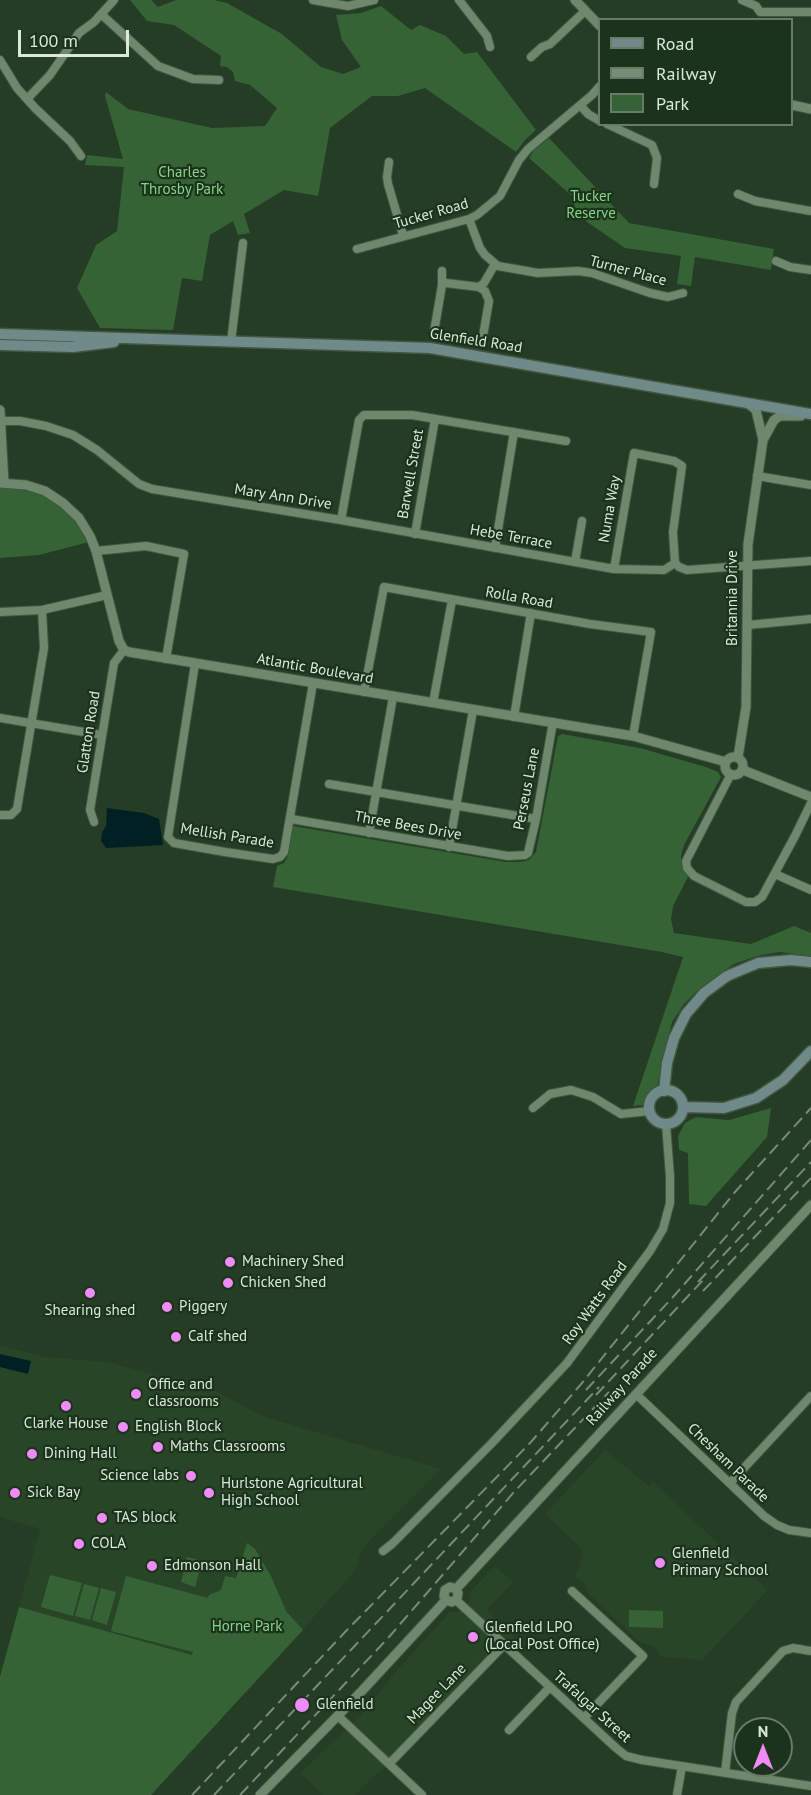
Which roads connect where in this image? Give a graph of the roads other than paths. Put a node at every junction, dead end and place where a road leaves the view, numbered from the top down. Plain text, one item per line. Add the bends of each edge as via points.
1 (114, 0) edge
2 (313, 0) edge
3 (374, 0) edge
4 (459, 0) edge
5 (575, 0) edge
6 (742, 0) edge
7 (585, 11) junction
8 (811, 12) edge
9 (101, 14) junction
10 (758, 16) edge
11 (598, 24) edge
12 (490, 47) dead end
13 (531, 57) dead end
14 (0, 60) edge
15 (219, 80) dead end
16 (598, 88) edge
17 (27, 99) junction
18 (793, 105) edge
19 (580, 106) junction
20 (811, 109) edge
21 (598, 120) edge
22 (611, 126) edge
23 (81, 156) dead end
24 (389, 162) dead end
25 (654, 184) dead end
26 (738, 194) dead end
27 (811, 211) edge
28 (469, 219) junction
29 (404, 236) junction
30 (243, 243) dead end
31 (357, 249) dead end
32 (776, 261) dead end
33 (495, 264) junction
34 (811, 270) edge
35 (442, 271) dead end
36 (442, 285) junction
37 (479, 287) junction
38 (683, 293) dead end
39 (434, 332) dead end
40 (0, 334) edge
41 (132, 339) junction
42 (231, 342) junction
43 (482, 342) dead end
44 (0, 345) edge
45 (745, 402) junction
46 (0, 410) edge
47 (811, 415) edge
48 (435, 419) junction
49 (0, 421) edge
50 (514, 432) junction
51 (763, 440) junction
52 (566, 441) dead end
53 (757, 476) junction
54 (2, 483) edge
55 (811, 485) edge
56 (341, 520) junction
57 (582, 521) dead end
58 (415, 534) junction
59 (495, 548) junction
60 (96, 551) junction
61 (811, 561) edge
62 (575, 562) junction
63 (675, 563) junction
64 (747, 566) junction
65 (614, 569) junction
66 (107, 595) junction
67 (452, 600) junction
68 (42, 610) junction
69 (0, 612) edge
70 (531, 613) junction
71 (811, 619) edge
72 (748, 625) junction
73 (124, 650) junction
74 (166, 659) junction
75 (195, 664) junction
76 (313, 683) junction
77 (364, 692) junction
78 (393, 697) junction
79 (433, 704) junction
80 (472, 710) junction
81 (514, 717) junction
82 (0, 718) edge
83 (553, 722) junction
84 (31, 723) junction
85 (102, 735) junction
86 (633, 736) junction
87 (738, 757) junction
88 (726, 762) junction
89 (743, 770) junction
90 (731, 774) junction
91 (329, 784) dead end
92 (376, 792) junction
93 (811, 798) edge
94 (811, 803) edge
95 (457, 805) junction
96 (0, 815) edge
97 (291, 819) junction
98 (536, 819) junction
99 (94, 822) dead end
100 (369, 833) junction
101 (449, 847) junction
102 (520, 856) joint
103 (775, 874) junction
104 (811, 890) edge
105 (811, 962) edge
106 (811, 1051) edge
107 (664, 1091) junction
108 (682, 1107) junction
109 (533, 1108) dead end
110 (650, 1111) junction
111 (666, 1124) junction
112 (811, 1205) edge
113 (636, 1394) junction
114 (811, 1396) edge
115 (730, 1483) junction
116 (811, 1533) edge
117 (383, 1551) dead end
118 (572, 1591) dead end
119 (451, 1600) junction
120 (505, 1644) junction
121 (811, 1651) edge
122 (550, 1688) junction
123 (338, 1716) junction
124 (584, 1718) junction
125 (509, 1730) dead end
126 (389, 1764) junction
127 (682, 1766) junction
128 (725, 1773) junction
129 (811, 1786) edge
130 (260, 1795) edge
131 (422, 1795) edge
132 (677, 1795) edge

1 - 9 street
2 - 3 street via 348,6
4 - 12 street via 487,36
5 - 7 street
6 - 10 street via 756,6
7 - 11 street
7 - 13 street
8 - 10 street
9 - 15 street via 158,66 193,79
9 - 17 street via 79,33
14 - 17 street
16 - 19 street, Tucker Road
17 - 23 street
18 - 20 street
19 - 21 street
19 - 28 street, Tucker Road via 528,149 500,196
22 - 25 street via 652,145 657,158
24 - 29 street via 388,184
26 - 27 street
28 - 29 street, Tucker Road
28 - 33 street via 480,248
29 - 31 street, Tucker Road
30 - 42 street
32 - 34 street
33 - 37 street
33 - 38 street, Turner Place via 521,271 592,273 668,297
35 - 36 street
36 - 37 street
36 - 39 street
37 - 43 street via 489,301
40 - 41 main road, Glenfield Road
41 - 42 main road, Glenfield Road
41 - 44 main road, Glenfield Road via 73,347
42 - 45 main road, Glenfield Road via 430,348
45 - 47 main road, Glenfield Road
45 - 51 street, Britannia Drive via 756,410
46 - 49 street
47 - 51 street, Britannia Drive via 780,416
48 - 50 street, Mary Ann Drive
48 - 56 street, Mary Ann Drive via 370,414 359,420
48 - 58 street, Barwell Street
49 - 54 street
49 - 56 street, Mary Ann Drive via 46,426 73,435 139,484 152,489
50 - 52 street, Mary Ann Drive
50 - 59 street
51 - 53 street, Britannia Drive
53 - 55 street
53 - 64 street, Britannia Drive
54 - 60 street via 35,487 63,503 79,518
56 - 58 street, Hebe Terrace
57 - 62 street
58 - 59 street, Hebe Terrace
59 - 62 street, Hebe Terrace
60 - 66 street
60 - 74 street via 146,546 184,554
61 - 64 street
62 - 65 street, Hebe Terrace
63 - 64 street via 687,570
63 - 65 street, Hebe Terrace via 664,570
63 - 65 street, Numa Way via 673,532 682,466 634,453
64 - 72 street, Britannia Drive
66 - 68 street
66 - 73 street
67 - 70 street, Rolla Road
67 - 77 street, Rolla Road via 384,587
67 - 79 street
68 - 69 street
68 - 84 street via 44,648
70 - 81 street
70 - 86 street, Rolla Road via 651,632
71 - 72 street
72 - 87 street, Britannia Drive via 746,707
73 - 74 street, Atlantic Boulevard
73 - 85 street, Glatton Road via 114,663
74 - 75 street, Atlantic Boulevard
75 - 76 street, Atlantic Boulevard
75 - 97 street, Mellish Parade via 168,837 174,843 273,859 284,852
76 - 77 street, Atlantic Boulevard
76 - 97 street, Mellish Parade
77 - 78 street, Atlantic Boulevard
78 - 79 street, Atlantic Boulevard
78 - 92 street
79 - 80 street, Atlantic Boulevard
80 - 81 street, Atlantic Boulevard
80 - 95 street
81 - 83 street, Atlantic Boulevard
82 - 84 street
83 - 86 street, Atlantic Boulevard
83 - 98 street, Perseus Lane
84 - 85 street
84 - 96 street via 17,809 11,815
85 - 99 street, Glatton Road via 90,810
86 - 88 street, Atlantic Boulevard
87 - 88 street
87 - 89 street
88 - 90 street
89 - 90 street
89 - 93 street
90 - 103 street via 689,854 687,868 694,876 750,903 762,897
91 - 92 street
92 - 95 street
92 - 100 street
94 - 103 street
95 - 98 street
95 - 101 street
97 - 100 street, Three Bees Drive
98 - 102 street, Perseus Lane via 528,853
100 - 101 street, Three Bees Drive
101 - 102 street, Three Bees Drive
103 - 104 street
105 - 107 main road via 758,963 709,988 680,1025 670,1051
106 - 108 main road via 783,1080 756,1098 724,1108
107 - 108 main road via 677,1095
107 - 110 main road via 652,1098
108 - 111 main road via 678,1119
109 - 110 street via 550,1094 572,1090 593,1096 621,1114
110 - 111 main road via 654,1119
111 - 117 street, Roy Watts Road via 670,1203 657,1240 567,1363
112 - 113 street, Railway Parade
113 - 115 street, Chesham Parade
113 - 119 street, Railway Parade via 456,1589 458,1595
114 - 115 street
115 - 116 street, Chesham Parade via 777,1525
118 - 124 street via 643,1656
119 - 120 street, Trafalgar Street
119 - 123 street
120 - 122 street, Trafalgar Street
120 - 126 street, Magee Lane
121 - 128 street via 783,1651 739,1698 732,1713
122 - 124 street, Trafalgar Street
122 - 125 street
123 - 126 street
123 - 130 street
124 - 127 street, Trafalgar Street via 626,1756
126 - 131 street
127 - 128 street, Trafalgar Street
127 - 132 street
128 - 129 street, Trafalgar Street

